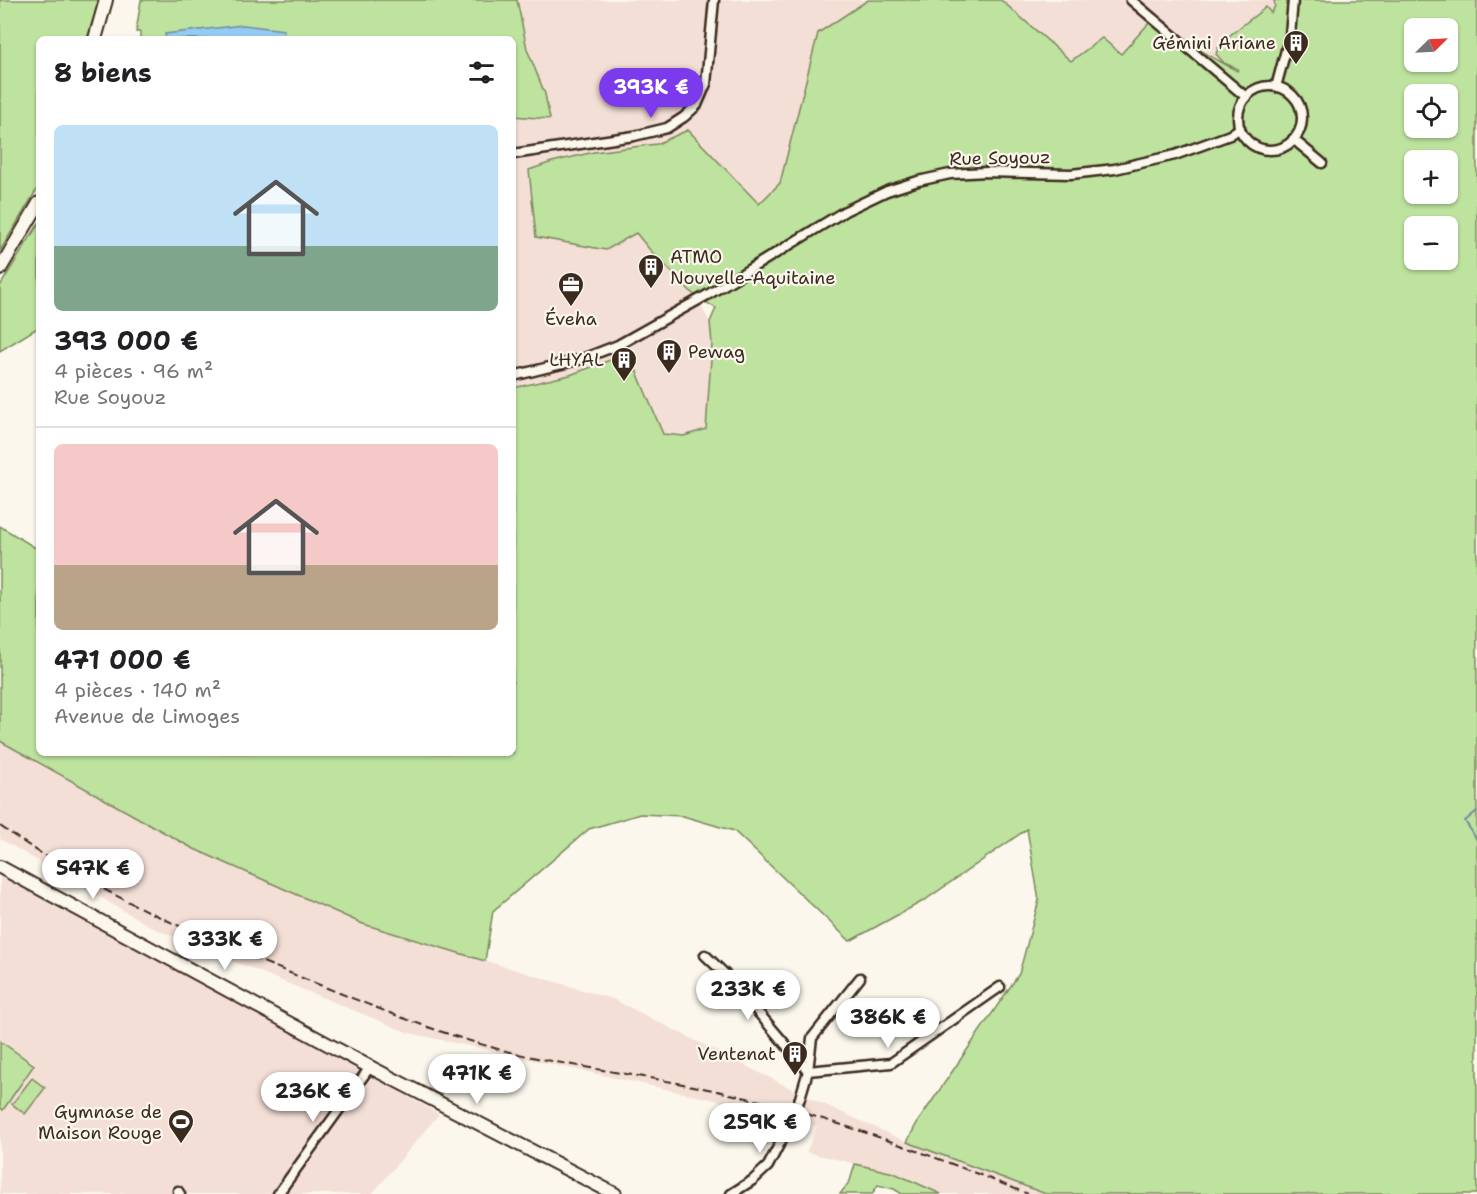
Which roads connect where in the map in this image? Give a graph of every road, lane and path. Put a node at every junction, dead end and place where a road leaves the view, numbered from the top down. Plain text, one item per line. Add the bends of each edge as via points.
1 (106, 0) edge
2 (714, 0) edge
3 (1131, 0) edge
4 (1293, 0) edge
5 (96, 36) edge
6 (1276, 87) junction
7 (1246, 97) junction
8 (1240, 128) junction
9 (1293, 139) junction
10 (516, 154) edge
11 (1322, 163) dead end
12 (36, 208) edge
13 (0, 269) edge
14 (516, 375) edge
15 (0, 867) edge
16 (705, 956) dead end
17 (860, 978) dead end
18 (1000, 987) dead end
19 (370, 1066) junction
20 (808, 1071) junction
21 (278, 1194) edge
22 (615, 1194) edge
23 (731, 1194) edge

1 - 5 main road
2 - 10 street via 706,84 697,105 684,117 667,128 633,136
3 - 7 street
4 - 6 street via 1290,35
6 - 7 street via 1260,88
6 - 9 street via 1290,94 1300,108 1301,125
7 - 8 street via 1239,112
8 - 9 street via 1249,142 1263,149 1279,148
8 - 14 street, Rue Soyouz via 1175,155 1115,170 950,174 887,191 845,211 618,345 582,359
9 - 11 street
12 - 13 main road
15 - 19 main road
16 - 20 street via 728,977
17 - 20 street via 812,1038
18 - 20 street via 891,1063
19 - 21 street
19 - 22 main road
20 - 23 street, bridge via 793,1118 768,1166

